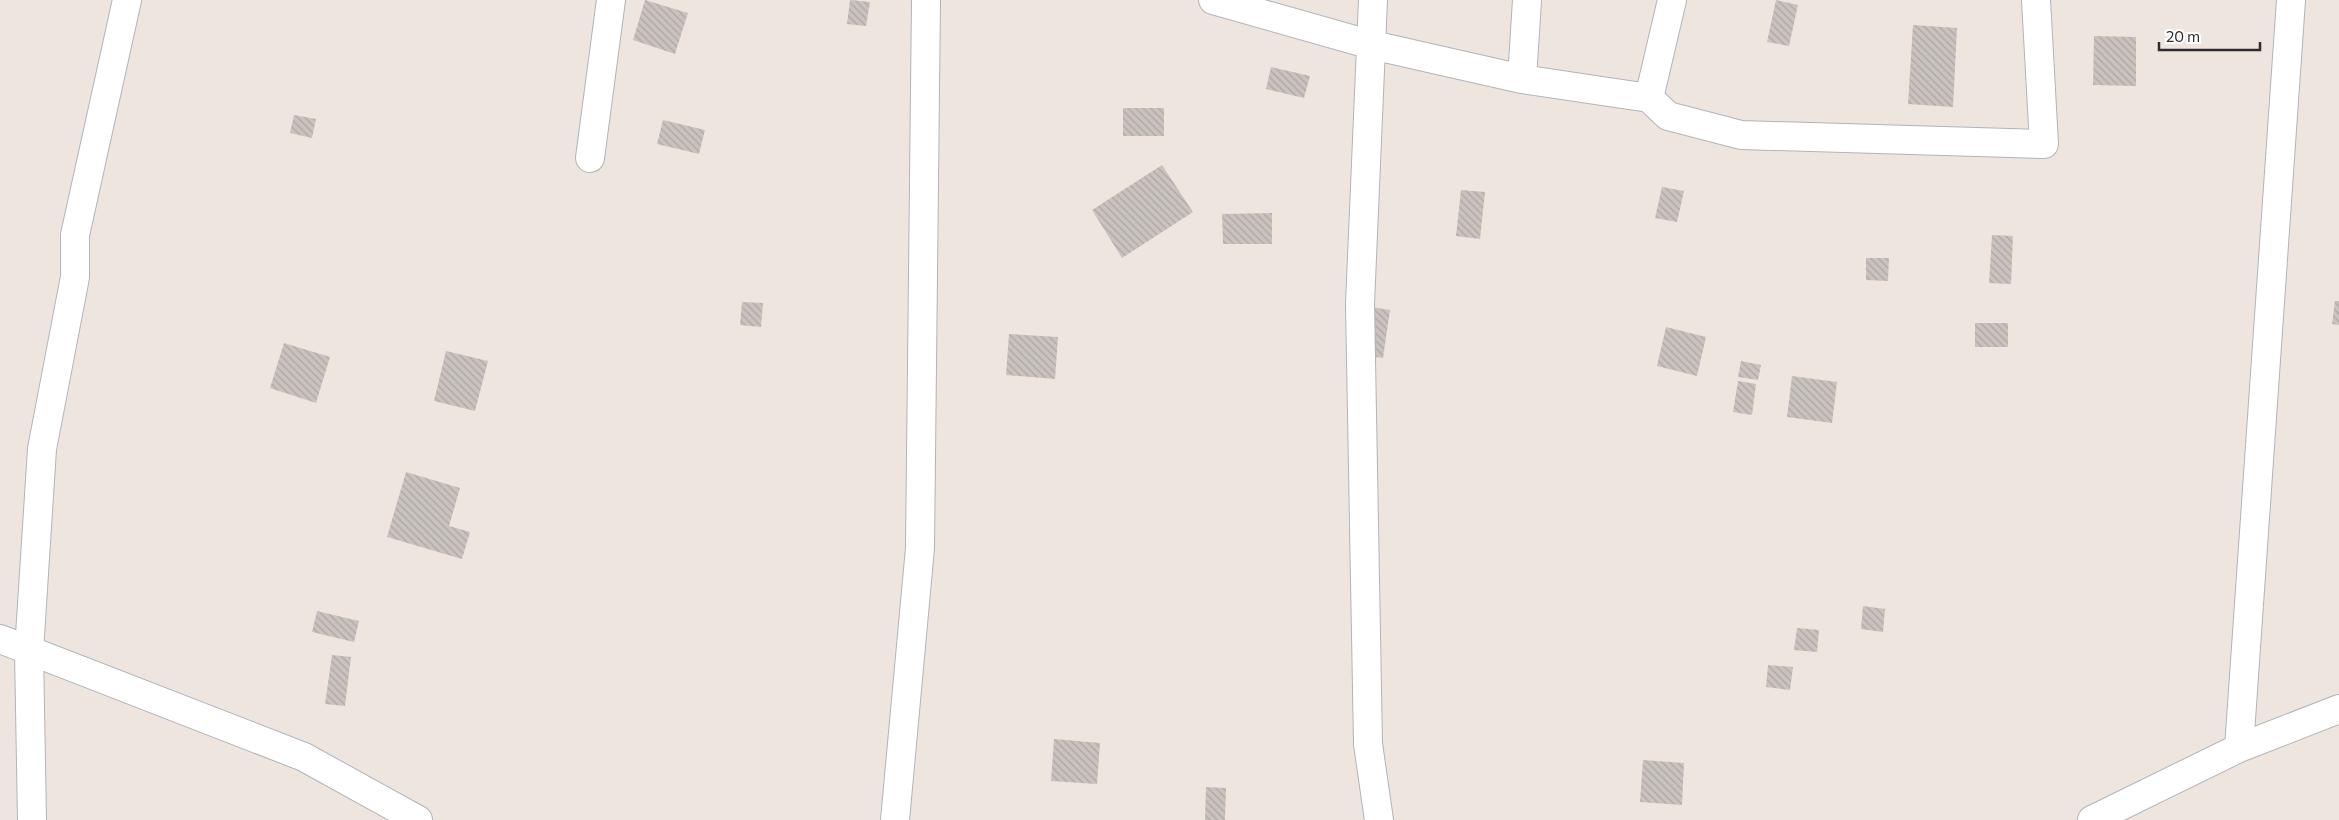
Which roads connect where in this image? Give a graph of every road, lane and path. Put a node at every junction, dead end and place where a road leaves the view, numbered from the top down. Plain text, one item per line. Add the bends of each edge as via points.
1 (128, 0) edge
2 (611, 0) edge
3 (926, 0) edge
4 (1213, 0) edge
5 (1373, 0) edge
6 (1527, 0) edge
7 (1672, 0) edge
8 (2036, 0) edge
9 (2290, 0) edge
10 (1372, 45) junction
11 (1522, 79) junction
12 (1649, 98) junction
13 (590, 158) dead end
14 (0, 640) edge
15 (29, 651) junction
16 (2339, 708) edge
17 (2239, 748) junction
18 (32, 820) edge
19 (418, 820) edge
20 (895, 820) edge
21 (1379, 820) edge
22 (2092, 820) edge

1 - 15 street via 75,234 76,277 42,449
2 - 13 street
3 - 20 street via 920,548
4 - 10 street
5 - 10 street
6 - 11 street
7 - 12 street
8 - 12 street via 2044,144 1741,135 1668,116
9 - 17 street
10 - 11 street
10 - 21 street via 1360,304 1368,744
11 - 12 street
14 - 15 street
15 - 18 street
15 - 19 street via 304,757
16 - 17 street
17 - 22 street

